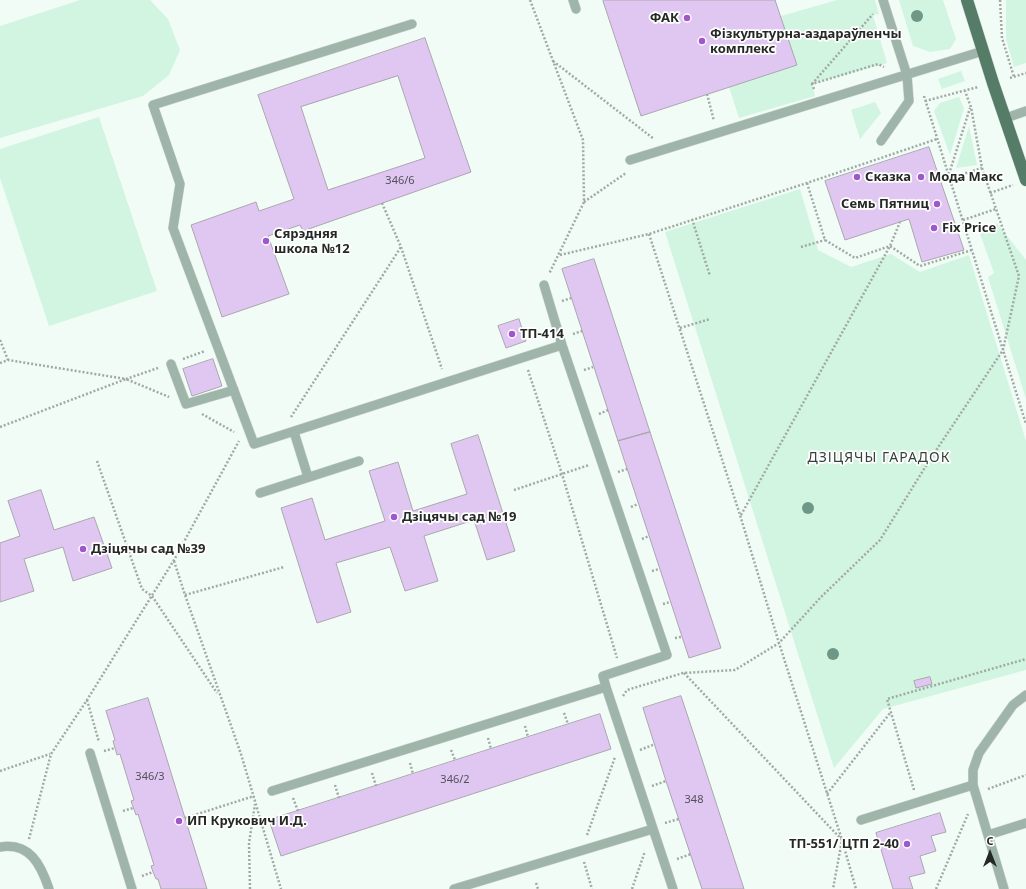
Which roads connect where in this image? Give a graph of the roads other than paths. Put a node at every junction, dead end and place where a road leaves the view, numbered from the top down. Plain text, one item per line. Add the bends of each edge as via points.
1 (967, 0) edge
2 (883, 1) edge
3 (412, 24) dead end
4 (983, 51) junction
5 (907, 75) junction
6 (1026, 111) edge
7 (1006, 118) junction
8 (881, 141) dead end
9 (630, 160) dead end
10 (1022, 182) edge
11 (544, 285) road end
12 (562, 345) junction
13 (171, 364) road end
14 (234, 390) junction
15 (294, 432) junction
16 (359, 461) dead end
17 (308, 478) junction
18 (260, 493) dead end
19 (606, 687) junction
20 (1026, 694) edge
21 (90, 753) dead end
22 (973, 785) junction
23 (272, 791) dead end
24 (860, 820) dead end
25 (1026, 822) edge
26 (653, 829) junction
27 (988, 835) junction
28 (0, 847) edge
29 (49, 889) edge
30 (132, 889) edge
31 (454, 889) edge
32 (673, 889) edge
33 (1004, 889) edge

1 - 4 main road
2 - 5 lane
3 - 14 lane via 153,105 180,184 173,228
4 - 5 lane
4 - 7 main road
5 - 8 lane via 909,101
5 - 9 lane
6 - 7 lane
7 - 10 main road
11 - 12 lane
12 - 15 lane
12 - 19 lane via 667,655 602,676
13 - 14 lane via 186,404
14 - 15 lane via 254,444
15 - 17 lane
16 - 17 lane
17 - 18 lane
19 - 23 lane
19 - 26 lane
20 - 22 lane via 1013,705 979,753 972,770
21 - 30 lane
22 - 24 lane
22 - 27 lane
25 - 27 lane
26 - 31 lane
26 - 32 lane
27 - 33 lane
28 - 29 lane via 16,847 33,857 40,866

